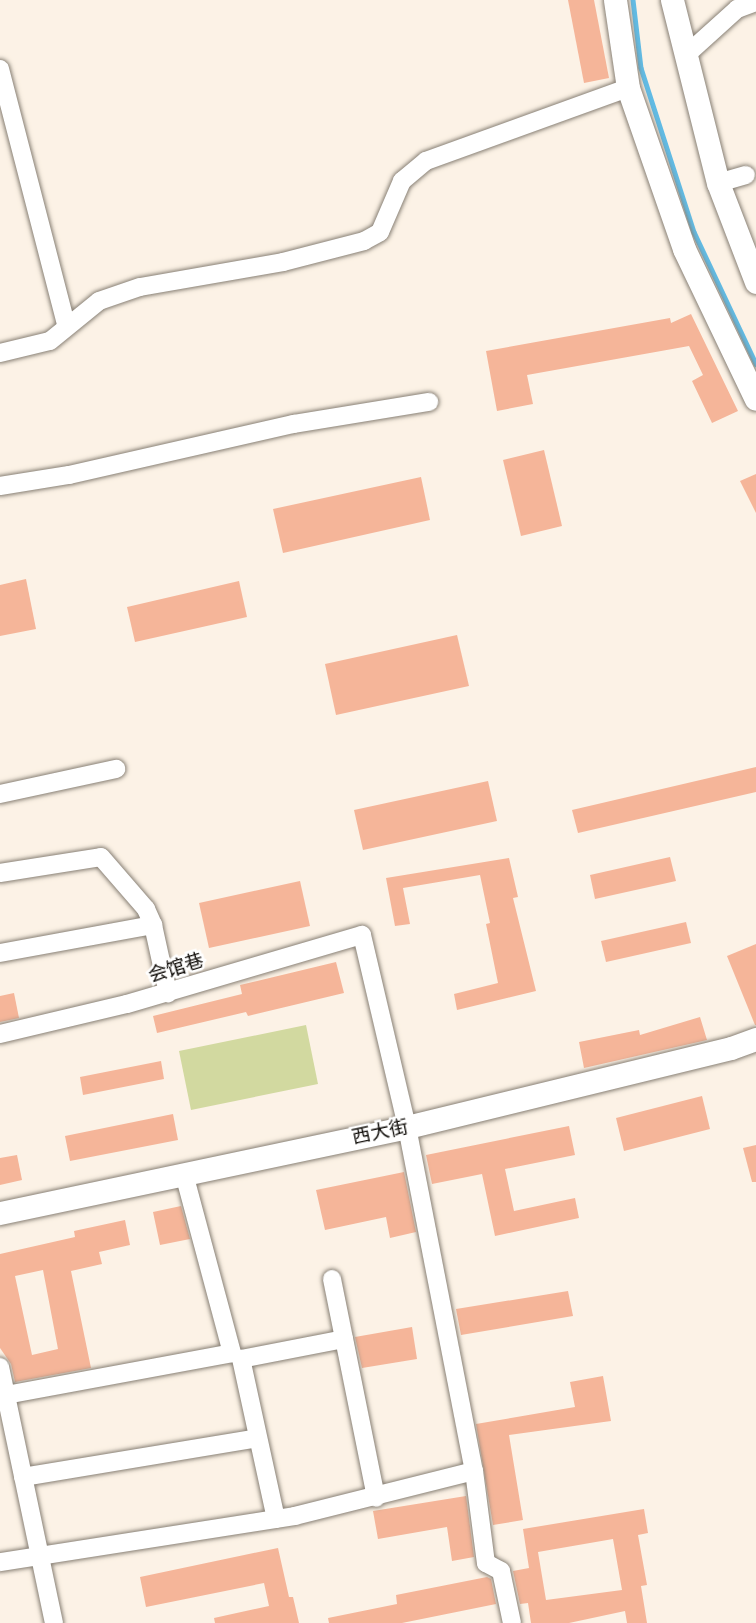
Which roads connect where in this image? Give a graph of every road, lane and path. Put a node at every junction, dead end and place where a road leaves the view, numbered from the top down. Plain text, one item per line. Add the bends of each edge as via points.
1 (615, 0) edge
2 (672, 0) edge
3 (756, 2) edge
4 (685, 56) junction
5 (0, 69) edge
6 (628, 88) junction
7 (746, 174) dead end
8 (718, 183) junction
9 (756, 282) edge
10 (66, 326) junction
11 (0, 353) edge
12 (756, 399) edge
13 (429, 402) dead end
14 (0, 486) edge
15 (117, 769) dead end
16 (0, 794) edge
17 (0, 873) edge
18 (153, 925) junction
19 (0, 953) edge
20 (168, 993) junction
21 (0, 1034) edge
22 (756, 1038) edge
23 (407, 1127) junction
24 (184, 1174) junction
25 (0, 1213) edge
26 (332, 1279) dead end
27 (344, 1339) junction
28 (0, 1367) edge
29 (6, 1395) junction
30 (258, 1438) junction
31 (474, 1471) junction
32 (23, 1477) junction
33 (376, 1498) junction
34 (275, 1519) junction
35 (40, 1555) junction
36 (0, 1562) edge
37 (54, 1623) edge
38 (512, 1623) edge

1 - 6 main road
2 - 4 main road
3 - 4 street via 737,9
4 - 8 main road
5 - 10 street
6 - 10 street via 426,161 402,181 380,232 364,241 283,262 140,286 99,301
6 - 12 main road via 684,249
7 - 8 street
8 - 9 main road
10 - 11 street via 50,341
13 - 14 street via 294,424
15 - 16 street
17 - 18 street via 101,858 146,909
18 - 19 street
18 - 20 street
20 - 21 street, 会馆巷
20 - 23 street, 会馆巷 via 362,935
22 - 23 main road, 西大街 via 731,1048
23 - 24 main road, 西大街
23 - 31 street
24 - 25 main road, 西大街
24 - 29 street via 232,1353
26 - 27 street
27 - 30 street via 241,1359
27 - 33 street
28 - 29 street
29 - 32 street
30 - 32 street
30 - 34 street
31 - 33 street
31 - 38 street via 485,1563 501,1571
32 - 35 street
33 - 34 street
34 - 35 street
35 - 36 street
35 - 37 street

